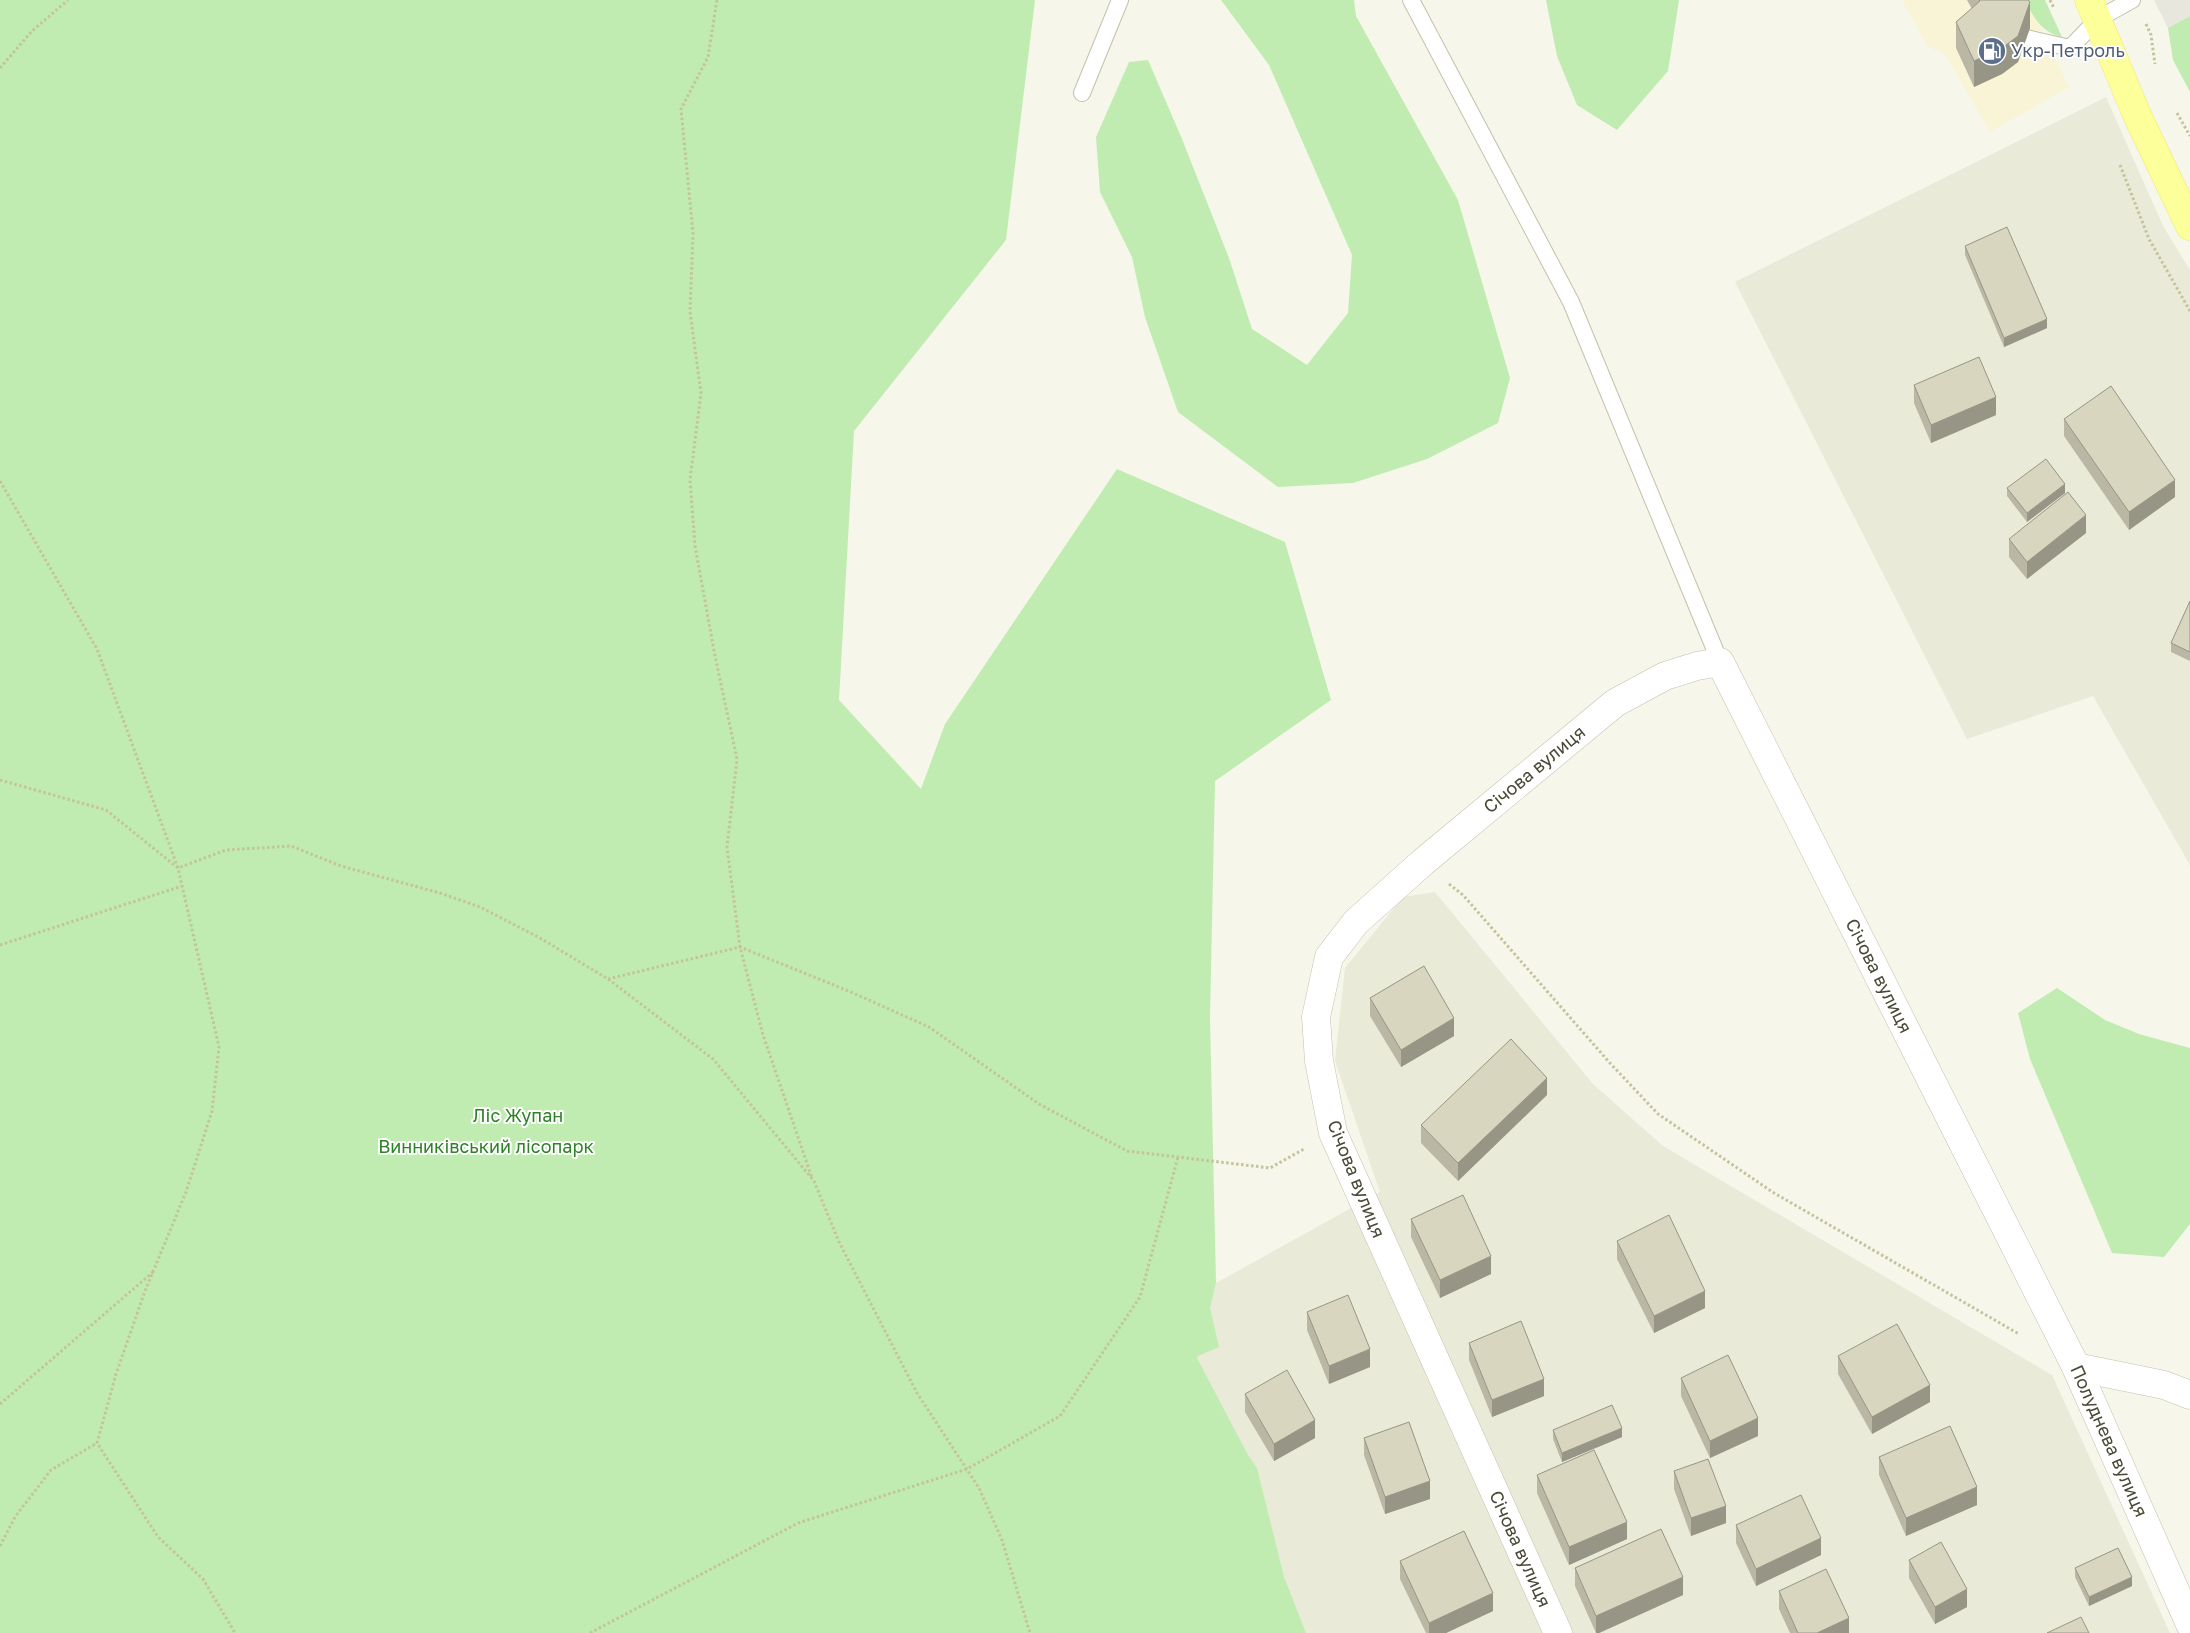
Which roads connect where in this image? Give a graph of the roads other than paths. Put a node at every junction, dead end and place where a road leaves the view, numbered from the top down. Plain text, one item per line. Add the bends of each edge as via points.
1 (1120, 0) edge
2 (1411, 0) edge
3 (2132, 0) edge
4 (2093, 10) edge
5 (2026, 38) edge
6 (1082, 93) dead end
7 (2190, 226) edge
8 (1720, 662) junction
9 (2076, 1367) junction
10 (2190, 1395) edge
11 (2190, 1624) edge
12 (1558, 1633) edge

1 - 6 lane
2 - 8 lane via 1571,302
3 - 4 lane
4 - 5 lane via 2070,48
4 - 7 main road
8 - 9 street, Січова вулиця
8 - 12 street, Січова вулиця via 1665,676 1615,703 1423,862 1356,922 1329,957 1316,1017 1318,1061 1333,1133
9 - 10 street, Полуднева вулиця via 2164,1385
9 - 11 street, Полуднева вулиця

